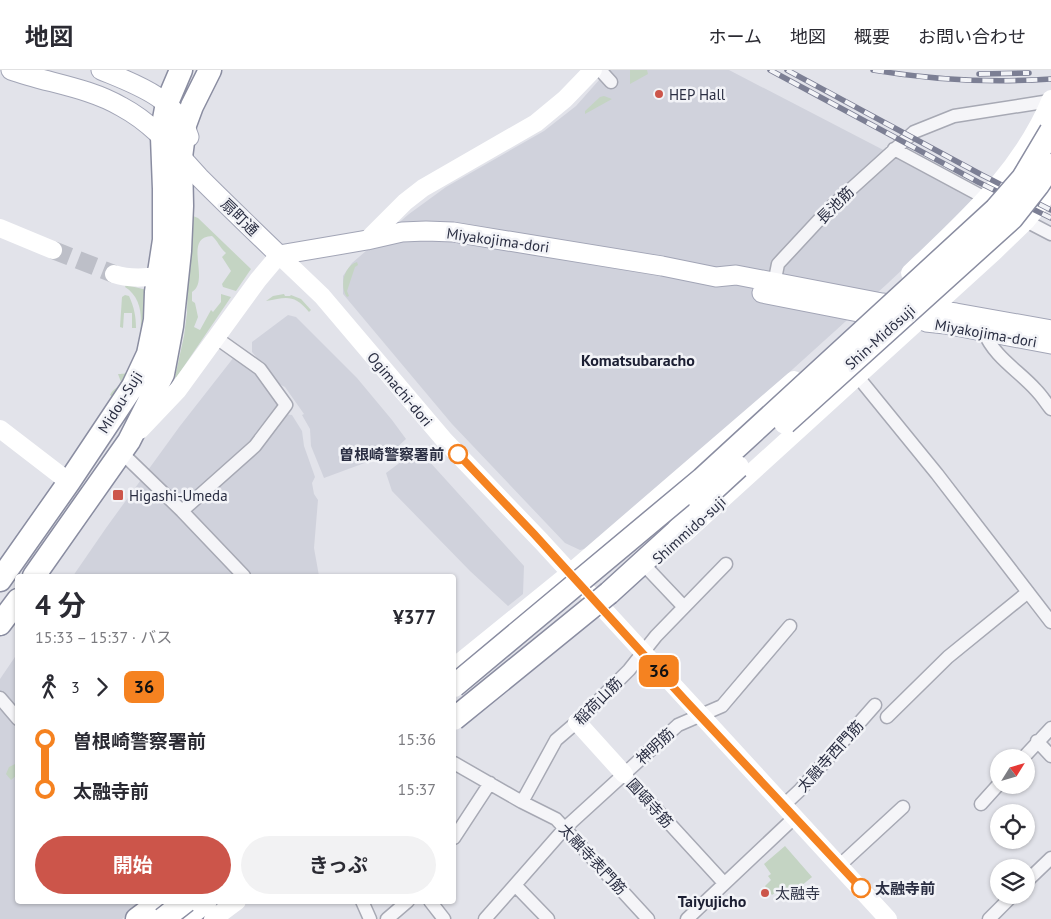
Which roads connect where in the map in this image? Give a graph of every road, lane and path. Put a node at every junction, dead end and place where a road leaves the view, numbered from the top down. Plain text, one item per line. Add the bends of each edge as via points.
1 (11, 70) edge
2 (101, 70) edge
3 (181, 70) edge
4 (210, 70) edge
5 (593, 70) edge
6 (600, 70) edge
7 (611, 82) dead end
8 (1051, 100) edge
9 (167, 103) junction
10 (185, 125) junction
11 (1051, 131) edge
12 (162, 137) junction
13 (894, 149) junction
14 (181, 157) junction
15 (1051, 165) edge
16 (201, 179) junction
17 (1051, 190) edge
18 (987, 199) junction
19 (1026, 221) junction
20 (0, 228) edge
21 (1051, 234) edge
22 (368, 240) junction
23 (53, 250) tunnel mouth
24 (279, 255) junction
25 (114, 274) tunnel mouth
26 (158, 276) junction
27 (773, 289) junction
28 (876, 309) junction
29 (924, 316) junction
30 (1051, 330) edge
31 (984, 332) junction
32 (215, 337) junction
33 (1051, 344) edge
34 (858, 377) junction
35 (1051, 409) edge
36 (0, 429) edge
37 (126, 447) junction
38 (702, 479) junction
39 (69, 482) junction
40 (700, 502) junction
41 (182, 511) junction
42 (726, 564) dead end
43 (647, 568) junction
44 (570, 573) junction
45 (35, 574) edge
46 (242, 574) edge
47 (0, 580) edge
48 (1028, 592) junction
49 (15, 604) edge
50 (684, 608) junction
51 (602, 609) junction
52 (1051, 622) edge
53 (0, 624) edge
54 (790, 626) dead end
55 (642, 652) junction
56 (456, 665) edge
57 (456, 674) edge
58 (456, 684) edge
59 (0, 698) edge
60 (456, 698) edge
61 (875, 705) dead end
62 (456, 709) edge
63 (15, 715) edge
64 (700, 716) junction
65 (887, 716) dead end
66 (456, 717) edge
67 (577, 722) junction
68 (456, 728) edge
69 (1051, 728) edge
70 (1037, 741) junction
71 (1030, 749) edge
72 (1051, 756) edge
73 (456, 764) edge
74 (624, 774) junction
75 (490, 783) junction
76 (990, 794) edge
77 (522, 802) junction
78 (981, 804) dead end
79 (903, 807) dead end
80 (789, 811) junction
81 (565, 828) junction
82 (456, 835) edge
83 (1050, 862) edge
84 (840, 865) junction
85 (1035, 874) edge
86 (724, 883) junction
87 (515, 885) junction
88 (157, 904) edge
89 (164, 904) edge
90 (168, 904) edge
91 (182, 904) edge
92 (202, 904) edge
93 (220, 904) edge
94 (233, 904) edge
95 (363, 904) edge
96 (404, 904) edge
97 (432, 904) edge
98 (1005, 904) edge
99 (137, 919) edge
100 (150, 919) edge
101 (163, 919) edge
102 (177, 919) edge
103 (184, 919) edge
104 (207, 919) edge
105 (213, 919) edge
106 (370, 919) edge
107 (387, 919) edge
108 (444, 919) edge
109 (485, 919) edge
110 (548, 919) edge
111 (648, 919) edge
112 (687, 919) edge
113 (888, 919) edge
114 (989, 919) edge

1 - 12 main road, 扇町通 via 104,98 140,118
2 - 9 main road via 145,89
3 - 9 highway, Midou-Suji
4 - 10 highway, Midou-Suji
5 - 22 street via 536,123 423,188
6 - 7 street
8 - 13 street, 長池筋 via 954,116 914,132
8 - 18 street via 1021,155
9 - 10 main road
9 - 12 highway, Midou-Suji
10 - 14 highway, Midou-Suji
10 - 16 main road
11 - 38 highway, bridge via 1023,178 996,209
12 - 14 main road, 扇町通
12 - 26 highway, Midou-Suji via 164,240
13 - 18 street
13 - 27 street, 長池筋 via 830,208 778,264
14 - 16 main road, 扇町通
14 - 37 highway, Midou-Suji via 180,251 169,348 163,374
15 - 40 highway, Shin-Midōsuji, bridge via 1012,218
16 - 24 main road, 扇町通
17 - 19 street, Shimmido-suji
18 - 28 street
19 - 21 street
19 - 29 street, Shimmido-suji
20 - 23 street
22 - 24 main road, Miyakojima-dori
22 - 27 main road, Miyakojima-dori via 413,231 453,232 716,277 736,275
24 - 32 street
24 - 44 street, Ogimachi-dori via 322,296 439,435
25 - 26 street via 141,278
26 - 39 highway, Midou-Suji via 155,320 148,354 133,386
27 - 28 main road, Miyakojima-dori
28 - 29 main road, Miyakojima-dori
28 - 44 street
29 - 30 main road, Miyakojima-dori via 956,313
29 - 31 main road, Miyakojima-dori
29 - 34 street, Shimmido-suji
31 - 33 main road, Miyakojima-dori
31 - 35 street via 1002,361 1036,390
32 - 37 street via 178,390
32 - 41 street via 260,369 286,405 255,446
34 - 43 street, Shimmido-suji
34 - 48 street
36 - 39 street
37 - 41 street
37 - 45 highway, Midou-Suji
38 - 57 highway, bridge via 661,507
38 - 58 highway, bridge
39 - 47 highway, Midou-Suji
40 - 60 highway via 665,525 603,580
40 - 62 highway via 606,587
40 - 66 highway, bridge via 676,532 609,593
41 - 46 street
42 - 50 street, 稲荷山筋
43 - 50 street
43 - 51 street, Shimmido-suji
44 - 51 street, Ogimachi-dori
44 - 56 street
48 - 52 street
48 - 65 street via 948,657
49 - 53 highway
50 - 55 street, 稲荷山筋
51 - 55 street, Ogimachi-dori
51 - 68 street, Shimmido-suji
54 - 64 street, 神明筋 via 722,706
55 - 64 street, Ogimachi-dori
55 - 67 street, 稲荷山筋
59 - 63 street
61 - 80 street, 太融寺西門筋 via 800,790
64 - 74 street, 神明筋 via 678,725
64 - 80 street, Ogimachi-dori
67 - 74 street, 圓頓寺筋
67 - 77 street, 稲荷山筋 via 556,740
69 - 70 street
70 - 71 street
70 - 72 street
73 - 75 street, 太融寺表門筋
74 - 81 street, 神明筋
74 - 86 street, 圓頓寺筋
75 - 77 street, 太融寺表門筋
75 - 82 street
76 - 78 street
77 - 81 street, 太融寺表門筋 via 556,819
79 - 84 street
80 - 84 street, Ogimachi-dori
80 - 86 street, 太融寺西門筋
81 - 87 street, 神明筋
81 - 111 street, 太融寺表門筋
83 - 85 street
84 - 113 street, Ogimachi-dori
86 - 112 street, 太融寺西門筋
87 - 109 street, 神明筋
87 - 110 street
88 - 99 highway
89 - 102 street
90 - 100 highway
91 - 101 highway, bridge
92 - 103 highway
93 - 104 highway
94 - 105 street
95 - 106 street
96 - 107 street
97 - 108 street
98 - 114 street

